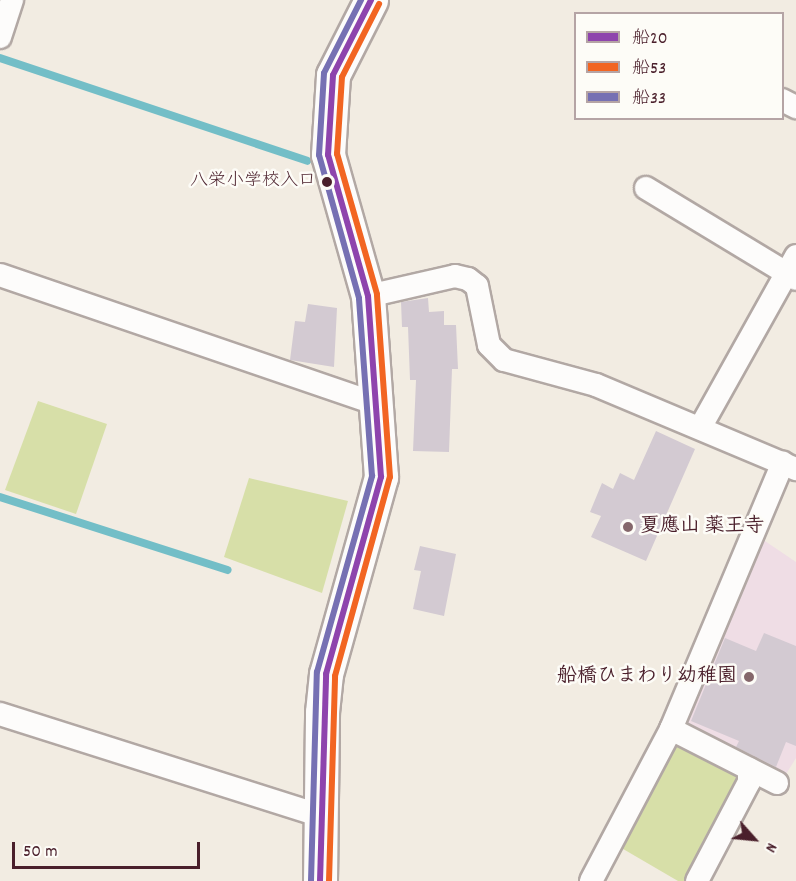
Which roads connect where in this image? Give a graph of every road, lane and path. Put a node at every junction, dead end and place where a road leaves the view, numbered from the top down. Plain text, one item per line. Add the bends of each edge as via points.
1 (12, 0) edge
2 (371, 0) edge
3 (0, 37) edge
4 (646, 188) dead end
5 (793, 270) edge
6 (0, 275) edge
7 (368, 296) junction
8 (378, 405) junction
9 (700, 428) junction
10 (789, 466) edge
11 (0, 714) edge
12 (670, 729) junction
13 (749, 769) junction
14 (777, 783) dead end
15 (322, 816) junction
16 (320, 881) edge
17 (591, 881) edge
18 (697, 881) edge

1 - 3 street
2 - 7 street via 333,75 328,155
4 - 5 street
5 - 9 street
6 - 8 street
7 - 8 street
7 - 9 street via 455,276 468,279 477,286 489,345 504,360 596,385
8 - 15 street via 381,477 326,674
9 - 10 street
10 - 12 street
11 - 15 street
12 - 13 street
12 - 17 street
13 - 14 street
13 - 18 street via 749,782
15 - 16 street

